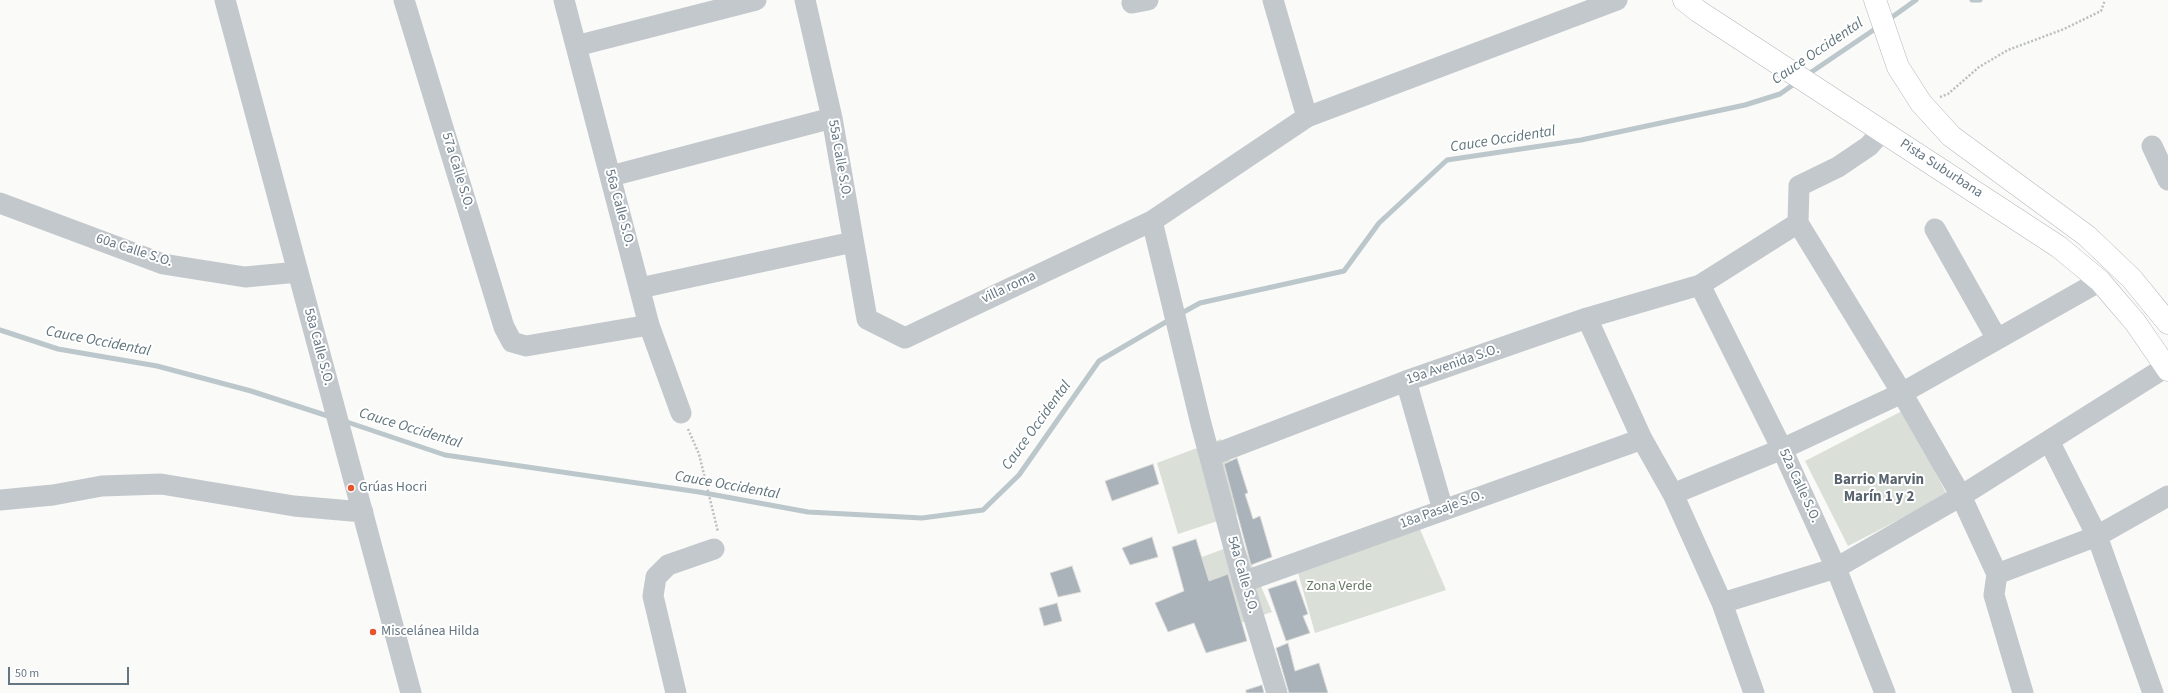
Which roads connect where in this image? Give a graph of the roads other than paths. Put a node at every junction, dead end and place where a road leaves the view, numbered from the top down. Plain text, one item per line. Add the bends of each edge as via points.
1 (225, 0) edge
2 (404, 0) edge
3 (564, 0) edge
4 (756, 0) edge
5 (805, 0) edge
6 (1273, 0) edge
7 (1617, 0) edge
8 (1684, 0) edge
9 (1876, 2) edge
10 (576, 46) junction
11 (1307, 117) junction
12 (832, 118) junction
13 (1882, 130) junction
14 (2152, 146) dead end
15 (611, 176) junction
16 (2168, 180) edge
17 (0, 203) edge
18 (1152, 221) junction
19 (1798, 223) junction
20 (1935, 229) dead end
21 (853, 242) junction
22 (298, 272) junction
23 (2100, 282) junction
24 (1700, 285) junction
25 (640, 288) junction
26 (1587, 318) junction
27 (867, 319) joint
28 (2168, 323) edge
29 (649, 325) junction
30 (1997, 339) junction
31 (2167, 369) edge
32 (1406, 381) junction
33 (1902, 393) junction
34 (681, 413) road end
35 (1642, 439) junction
36 (2049, 441) junction
37 (1782, 449) junction
38 (1210, 456) junction
39 (1673, 494) junction
40 (1961, 496) junction
41 (2168, 496) edge
42 (0, 500) edge
43 (1443, 510) junction
44 (363, 512) junction
45 (2097, 536) junction
46 (716, 542) road end
47 (1836, 568) junction
48 (1997, 574) junction
49 (1243, 582) junction
50 (1722, 603) junction
51 (411, 693) edge
52 (676, 693) edge
53 (1277, 693) edge
54 (1754, 693) edge
55 (1886, 693) edge
56 (2023, 693) edge
57 (2152, 693) edge

1 - 22 street, 58a Calle S.O.
2 - 29 street, 57a Calle S.O. via 504,326 512,342 526,346
3 - 10 street, 56a Calle S.O.
4 - 10 street
5 - 12 street, 55a Calle S.O.
6 - 11 street
7 - 11 street, villa roma
8 - 13 main road, Pista Suburbana
9 - 28 main road via 1898,67 1921,103 1951,136 2087,236 2132,279
10 - 15 street, 56a Calle S.O.
11 - 18 street, villa roma
12 - 15 street
12 - 21 street, 55a Calle S.O.
13 - 19 street via 1869,146 1838,167 1799,186
13 - 23 main road, Pista Suburbana via 2059,247
14 - 16 street
15 - 25 street, 56a Calle S.O.
17 - 22 street, 60a Calle S.O. via 164,264 245,277
18 - 27 street, villa roma via 905,338
18 - 38 street via 1180,343
19 - 24 street, 19a Avenida S.O.
19 - 33 street
20 - 30 street
21 - 25 street
21 - 27 street, 55a Calle S.O.
22 - 44 street, 58a Calle S.O.
23 - 30 street
23 - 31 main road, Pista Suburbana via 2135,322
24 - 26 street, 19a Avenida S.O.
24 - 37 street, 52a Calle S.O.
25 - 29 street, 56a Calle S.O.
26 - 32 street, 19a Avenida S.O.
26 - 35 street
29 - 34 street, 56a Calle S.O.
30 - 33 street
31 - 36 street
32 - 38 street, 19a Avenida S.O.
32 - 43 street
33 - 37 street
33 - 40 street
35 - 39 street
35 - 43 street, 18a Pasaje S.O.
36 - 40 street
36 - 45 street
37 - 39 street
37 - 47 street, 52a Calle S.O.
38 - 49 street, 54a Calle S.O.
39 - 50 street
40 - 47 street
40 - 48 street
41 - 45 street
42 - 44 street via 53,495 102,486 161,484 294,506
43 - 49 street, 18a Pasaje S.O.
44 - 51 street, 58a Calle S.O.
45 - 48 street
45 - 57 street
46 - 52 street via 668,565 656,577 653,596
47 - 50 street
47 - 55 street, 52a Calle S.O.
48 - 56 street via 1994,595
49 - 53 street, 54a Calle S.O.
50 - 54 street

